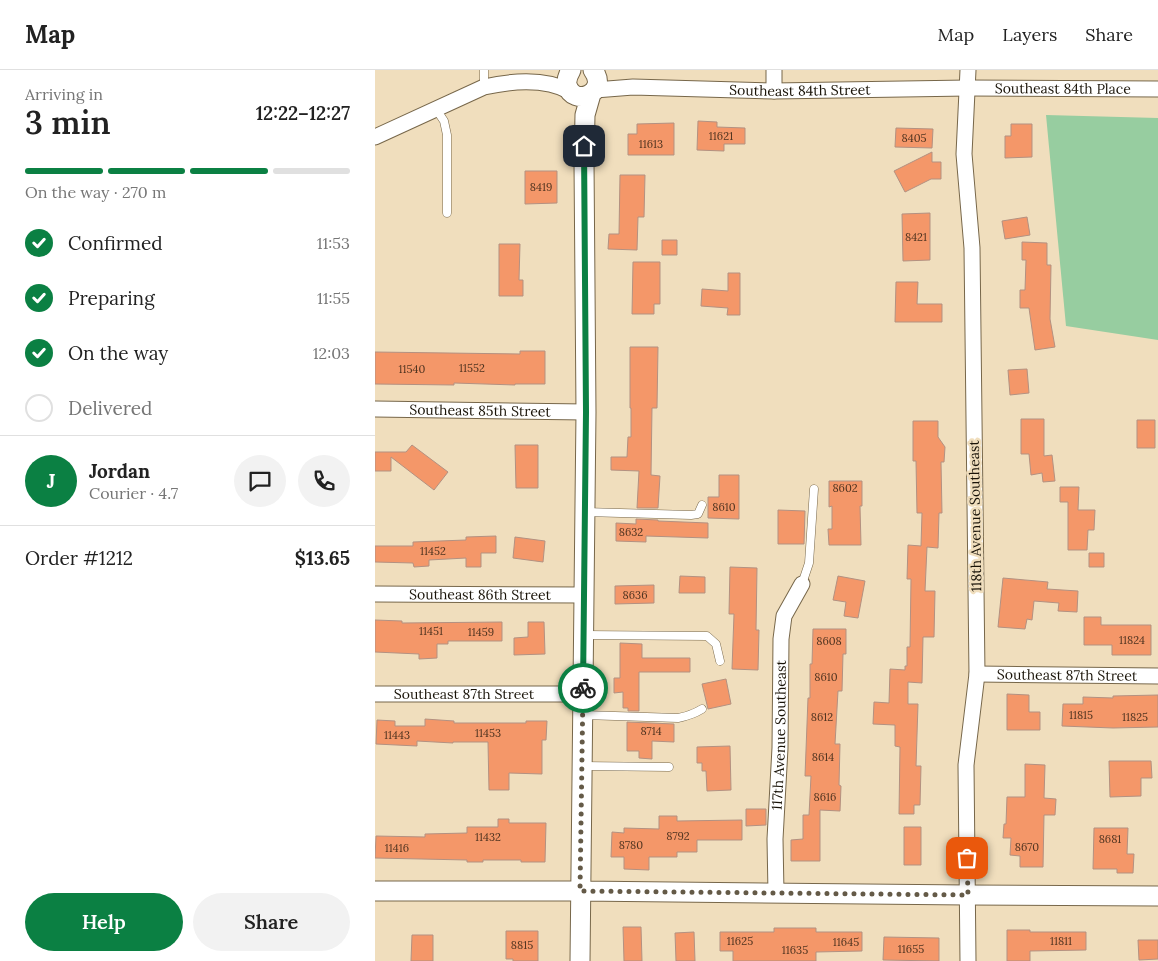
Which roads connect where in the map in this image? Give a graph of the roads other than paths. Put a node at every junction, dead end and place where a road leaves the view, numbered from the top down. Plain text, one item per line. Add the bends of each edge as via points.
1 (484, 70) edge
2 (571, 70) edge
3 (774, 70) edge
4 (968, 70) edge
5 (588, 82) edge
6 (525, 83) junction
7 (483, 87) junction
8 (968, 88) junction
9 (1155, 89) edge
10 (774, 91) junction
11 (435, 109) junction
12 (375, 137) edge
13 (447, 213) dead end
14 (375, 409) edge
15 (586, 412) junction
16 (814, 488) dead end
17 (702, 505) dead end
18 (585, 512) junction
19 (802, 584) joint
20 (375, 594) edge
21 (584, 595) junction
22 (584, 635) junction
23 (720, 661) dead end
24 (977, 674) junction
25 (1158, 676) edge
26 (375, 694) edge
27 (583, 694) junction
28 (702, 709) dead end
29 (583, 715) junction
30 (582, 766) junction
31 (669, 767) dead end
32 (375, 891) edge
33 (580, 891) junction
34 (776, 893) junction
35 (968, 895) junction
36 (1158, 896) edge
37 (580, 961) edge
38 (968, 961) edge

1 - 7 lane
2 - 5 street via 567,77 568,87
2 - 6 street
3 - 10 street
4 - 8 street, 118th Avenue Southeast
5 - 6 street via 563,88 547,83
5 - 10 street, Southeast 84th Street via 633,87
5 - 15 street via 583,162
6 - 7 street
7 - 11 street
8 - 9 street, Southeast 84th Place
8 - 10 street, Southeast 84th Street
8 - 24 street, 118th Avenue Southeast via 964,154 973,248
11 - 12 street
11 - 13 lane via 444,121 447,135
14 - 15 street, Southeast 85th Street
15 - 18 street
16 - 19 lane via 809,563
17 - 18 lane via 698,514 691,515
18 - 21 street
19 - 34 street, 117th Avenue Southeast via 784,616 781,639
20 - 21 street, Southeast 86th Street
21 - 22 street
22 - 23 lane via 707,636 716,644
22 - 27 street
24 - 25 street, Southeast 87th Street
24 - 35 street, 118th Avenue Southeast via 967,765
26 - 27 street, Southeast 87th Street
27 - 29 street
28 - 29 lane via 678,718
29 - 30 street
30 - 31 lane
30 - 33 street
32 - 33 street
33 - 34 street
33 - 37 street
34 - 35 street
35 - 36 street
35 - 38 street, 118th Avenue Southeast

